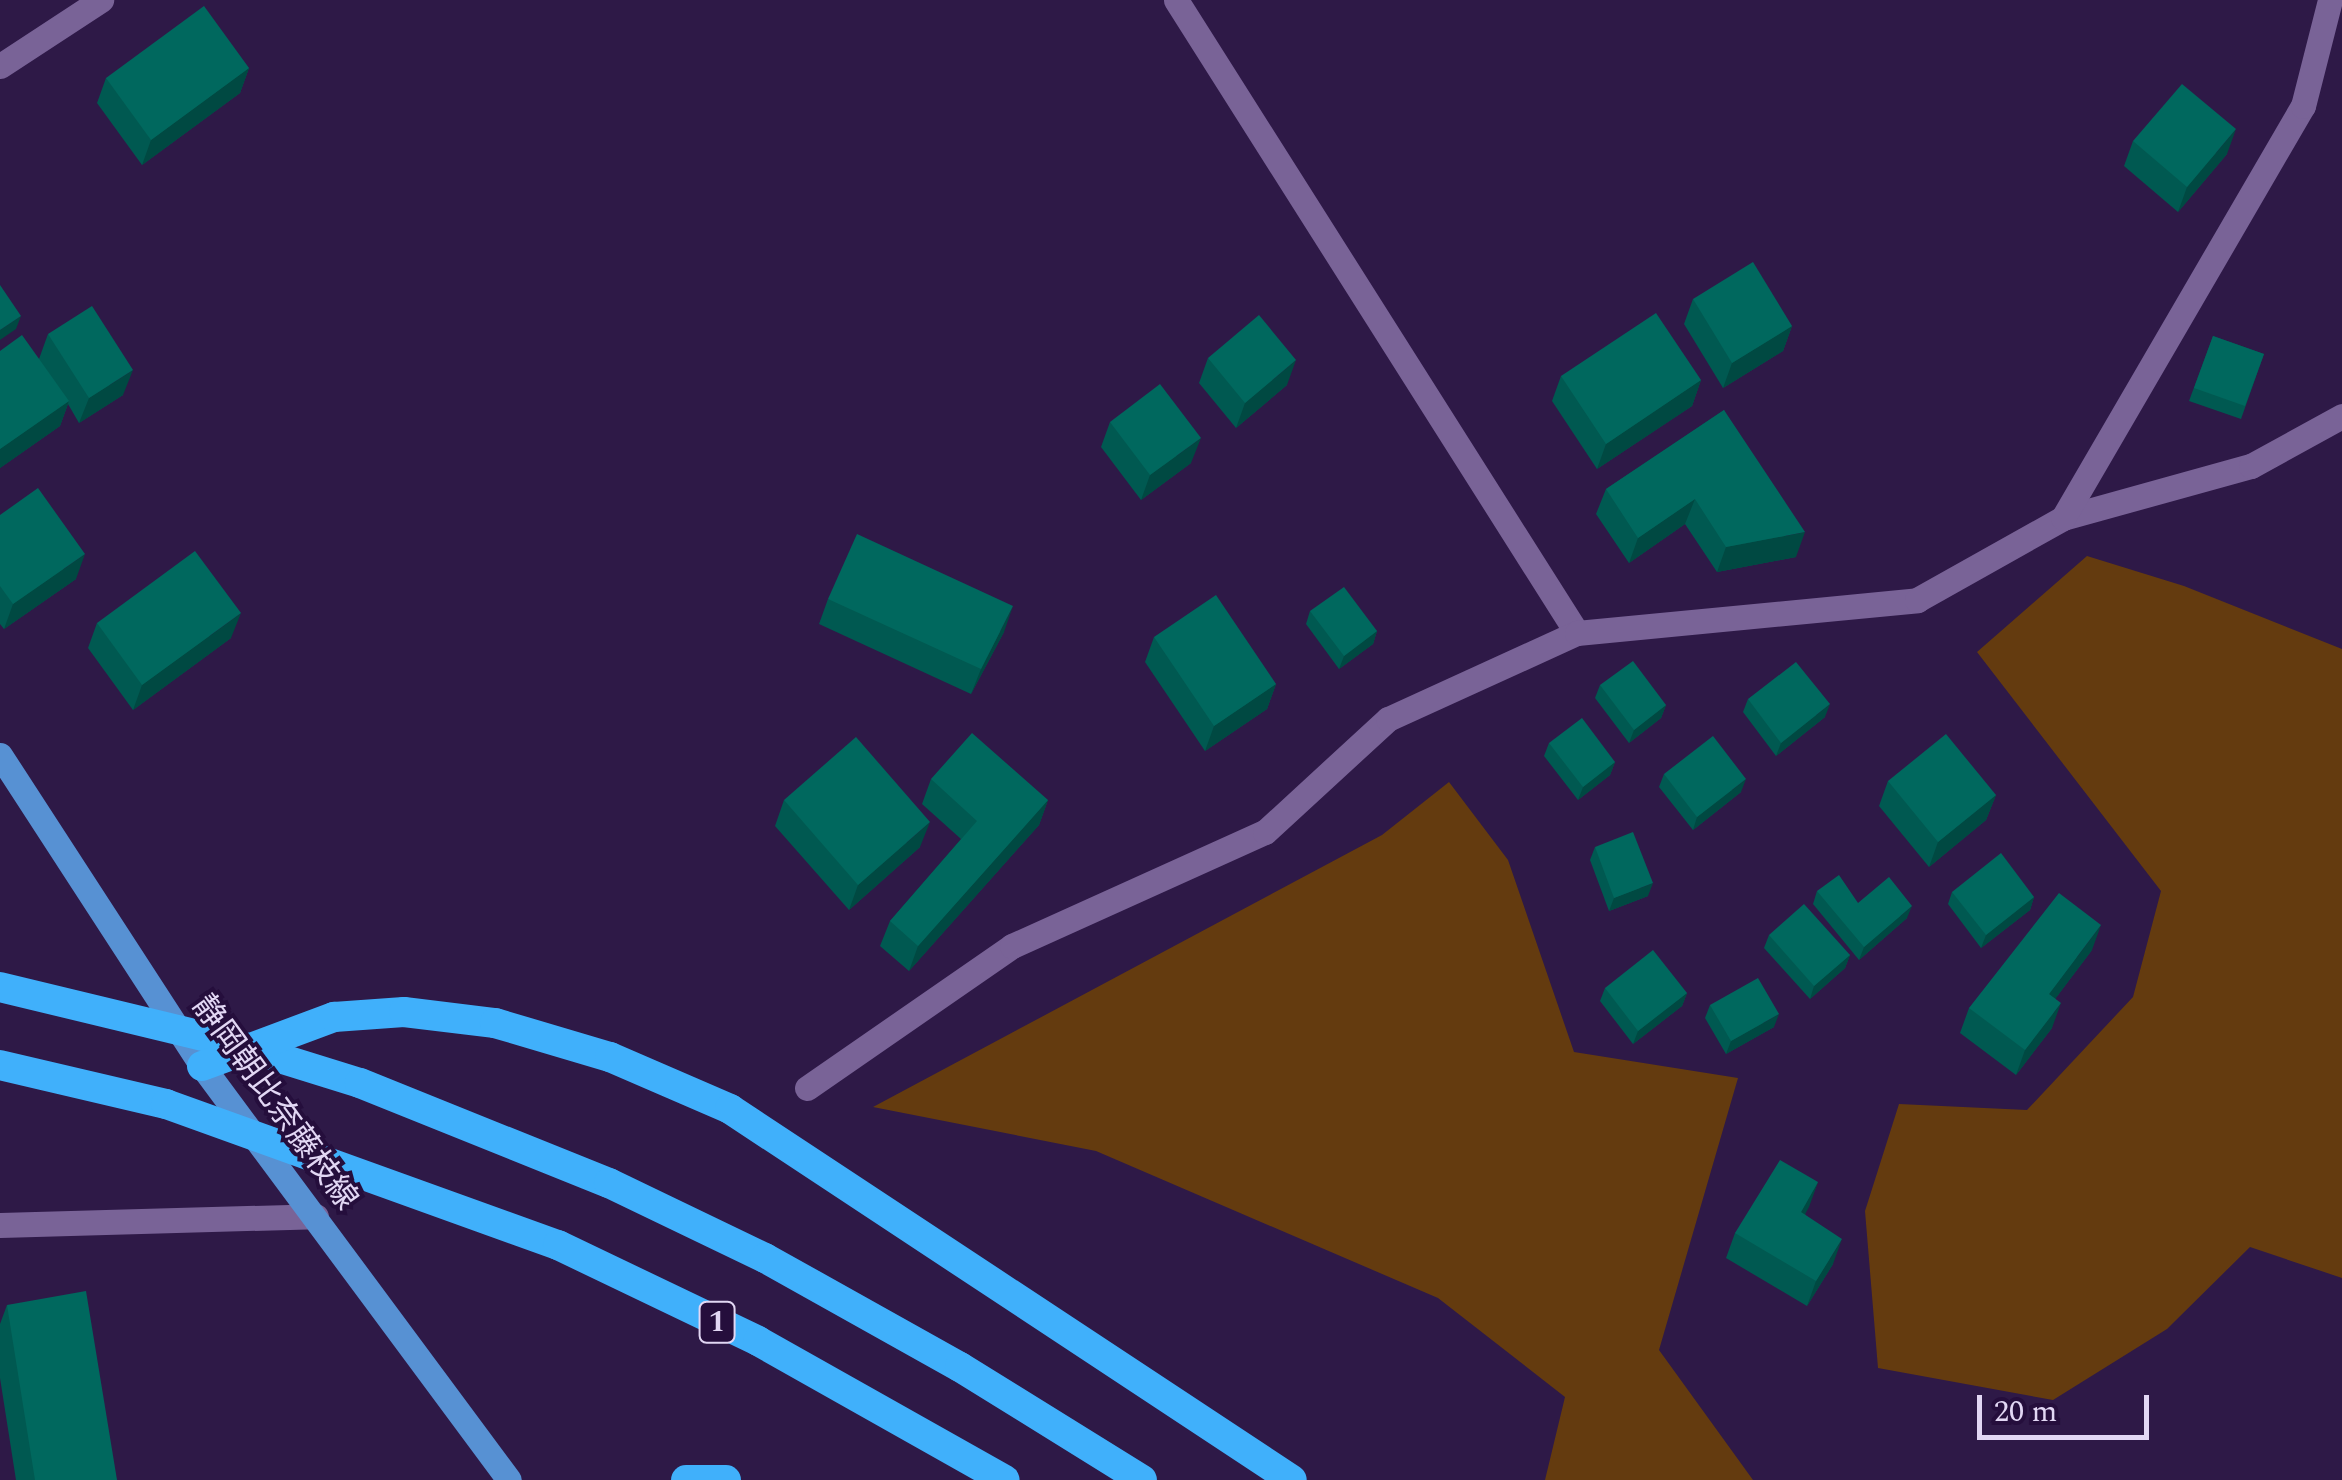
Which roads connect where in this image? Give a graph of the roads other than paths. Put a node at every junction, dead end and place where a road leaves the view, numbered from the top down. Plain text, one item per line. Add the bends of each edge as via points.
1 (101, 0) edge
2 (1176, 0) edge
3 (2330, 0) edge
4 (0, 66) edge
5 (2342, 416) edge
6 (2062, 518) junction
7 (1577, 633) junction
8 (0, 755) edge
9 (0, 987) edge
10 (0, 1065) edge
11 (202, 1066) junction
12 (807, 1088) dead end
13 (316, 1216) junction
14 (0, 1226) edge
15 (509, 1480) edge
16 (686, 1480) edge
17 (726, 1480) edge
18 (1005, 1480) edge
19 (1142, 1480) edge
20 (1292, 1480) edge

1 - 4 street
2 - 7 street
3 - 6 street via 2303,106
5 - 6 street via 2251,466
6 - 7 street via 1918,600
7 - 12 street via 1388,718 1265,832 1012,946
8 - 11 main road, 静岡朝比奈藤枝線
9 - 19 highway via 228,1042 444,1115 765,1258 960,1367
10 - 18 highway, 1 via 166,1104 558,1245 758,1341
11 - 13 main road, 静岡朝比奈藤枝線
11 - 20 highway via 334,1016 404,1012 495,1023 610,1057 730,1110
13 - 14 street
13 - 15 main road, 静岡朝比奈藤枝線
16 - 17 highway

